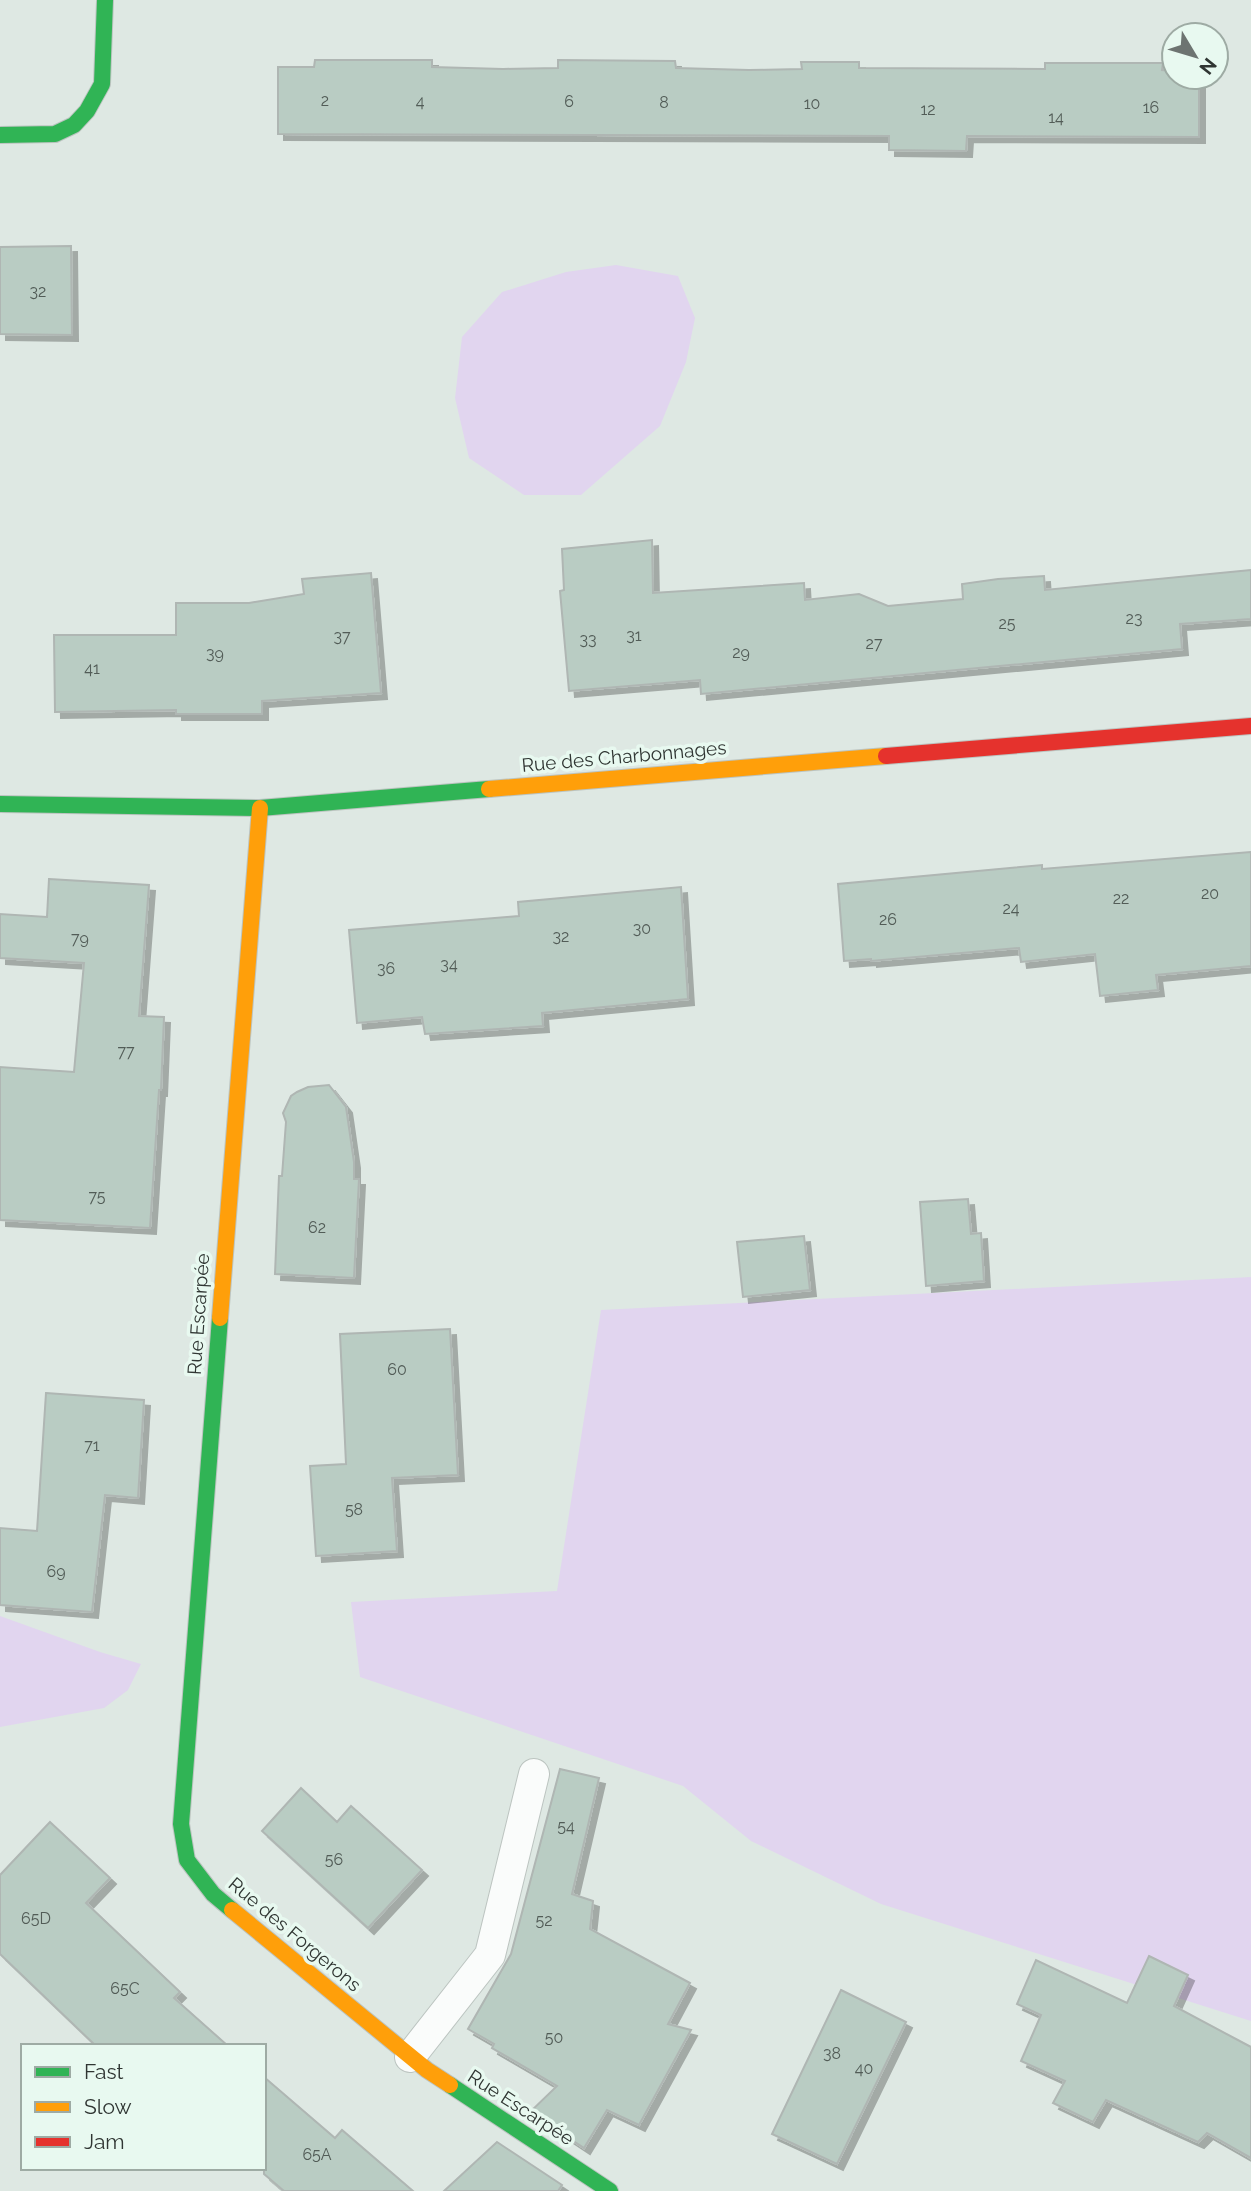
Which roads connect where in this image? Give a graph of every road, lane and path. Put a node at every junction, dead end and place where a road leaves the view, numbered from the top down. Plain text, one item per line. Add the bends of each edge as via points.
1 (105, 0) edge
2 (0, 135) edge
3 (1251, 726) edge
4 (0, 804) edge
5 (260, 808) junction
6 (534, 1774) dead end
7 (181, 1824) joint
8 (410, 2057) junction
9 (610, 2191) edge

1 - 2 street via 102,84 87,111 74,125 55,134
3 - 5 street, Rue des Charbonnages
4 - 5 street, Rue des Charbonnages
5 - 7 street, Rue Escarpée
6 - 8 lane via 490,1955
7 - 8 street, Rue des Forgerons via 187,1860 213,1894
8 - 9 street, Rue Escarpée

